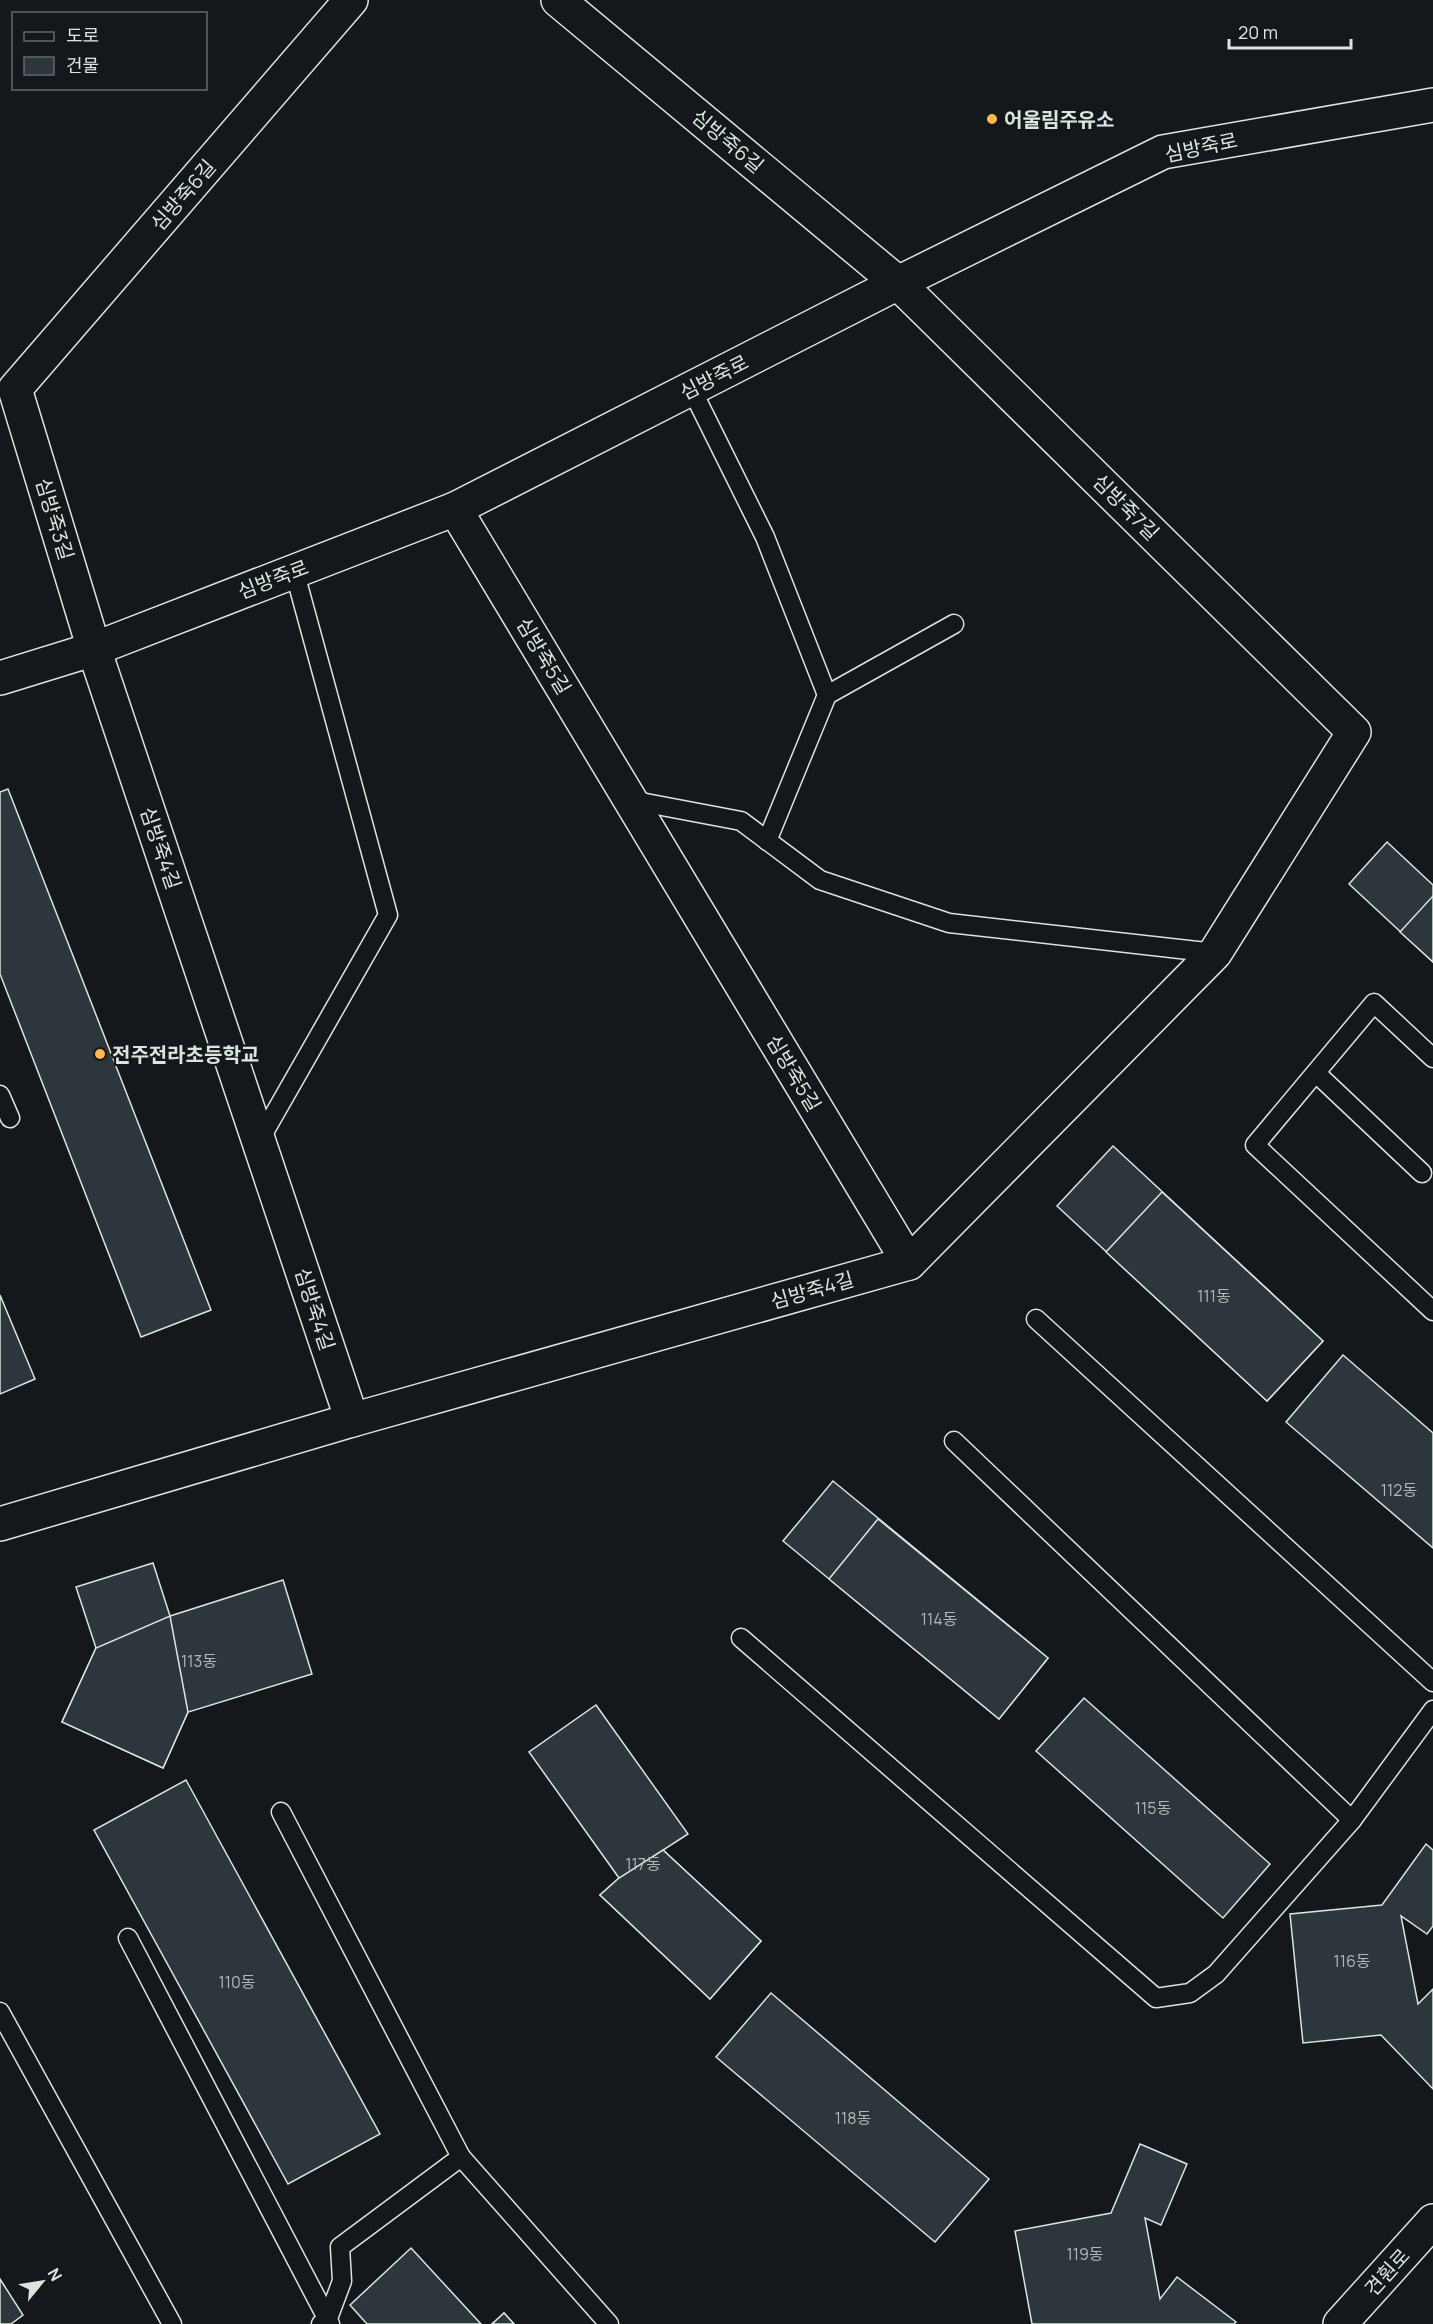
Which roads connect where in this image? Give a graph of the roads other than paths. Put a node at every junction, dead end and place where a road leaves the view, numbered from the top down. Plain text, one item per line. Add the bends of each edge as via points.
1 (351, 0) edge
2 (558, 0) edge
3 (1433, 105) edge
4 (898, 283) junction
5 (692, 388) junction
6 (15, 389) joint
7 (455, 509) junction
8 (294, 570) junction
9 (954, 624) dead end
10 (94, 649) junction
11 (0, 678) edge
12 (827, 695) junction
13 (630, 800) junction
14 (767, 841) junction
15 (1215, 952) junction
16 (1433, 1058) edge
17 (1316, 1073) junction
18 (0, 1095) edge
19 (10, 1118) dead end
20 (259, 1141) junction
21 (1422, 1173) dead end
22 (909, 1263) junction
23 (1433, 1311) edge
24 (1036, 1319) dead end
25 (352, 1420) junction
26 (954, 1441) dead end
27 (0, 1524) edge
28 (741, 1638) dead end
29 (1433, 1682) edge
30 (1433, 1710) edge
31 (281, 1812) dead end
32 (1352, 1820) junction
33 (128, 1938) dead end
34 (0, 2012) edge
35 (461, 2157) junction
36 (1433, 2221) edge
37 (326, 2323) edge
38 (172, 2324) edge
39 (609, 2324) edge
40 (1340, 2324) edge

1 - 6 street, 심방죽6길
2 - 4 street, 심방죽6길
3 - 4 street, 심방죽로 via 1163,152
4 - 5 street, 심방죽로
4 - 15 street, 심방죽7길 via 1354,732
5 - 7 street, 심방죽로
5 - 12 lane via 765,537
6 - 10 street, 심방죽3길
7 - 8 street, 심방죽로
7 - 13 street, 심방죽5길
8 - 10 street, 심방죽로
8 - 20 lane via 388,915
9 - 12 lane
10 - 11 street, 심방죽로
10 - 20 street, 심방죽4길
12 - 14 lane
13 - 14 lane via 741,821
13 - 22 street, 심방죽5길
14 - 15 lane via 820,880 949,922
15 - 22 street
16 - 17 lane via 1374,1003
17 - 21 lane
17 - 23 lane via 1255,1145
18 - 19 lane
20 - 25 street, 심방죽4길
22 - 25 street, 심방죽4길
24 - 29 lane
25 - 27 street
26 - 32 lane
28 - 32 lane via 1156,1998 1190,1993 1216,1974
30 - 32 lane
31 - 35 lane
33 - 37 lane
34 - 38 lane
35 - 37 lane via 340,2247 342,2281
35 - 39 lane
36 - 40 street, 견훤로

